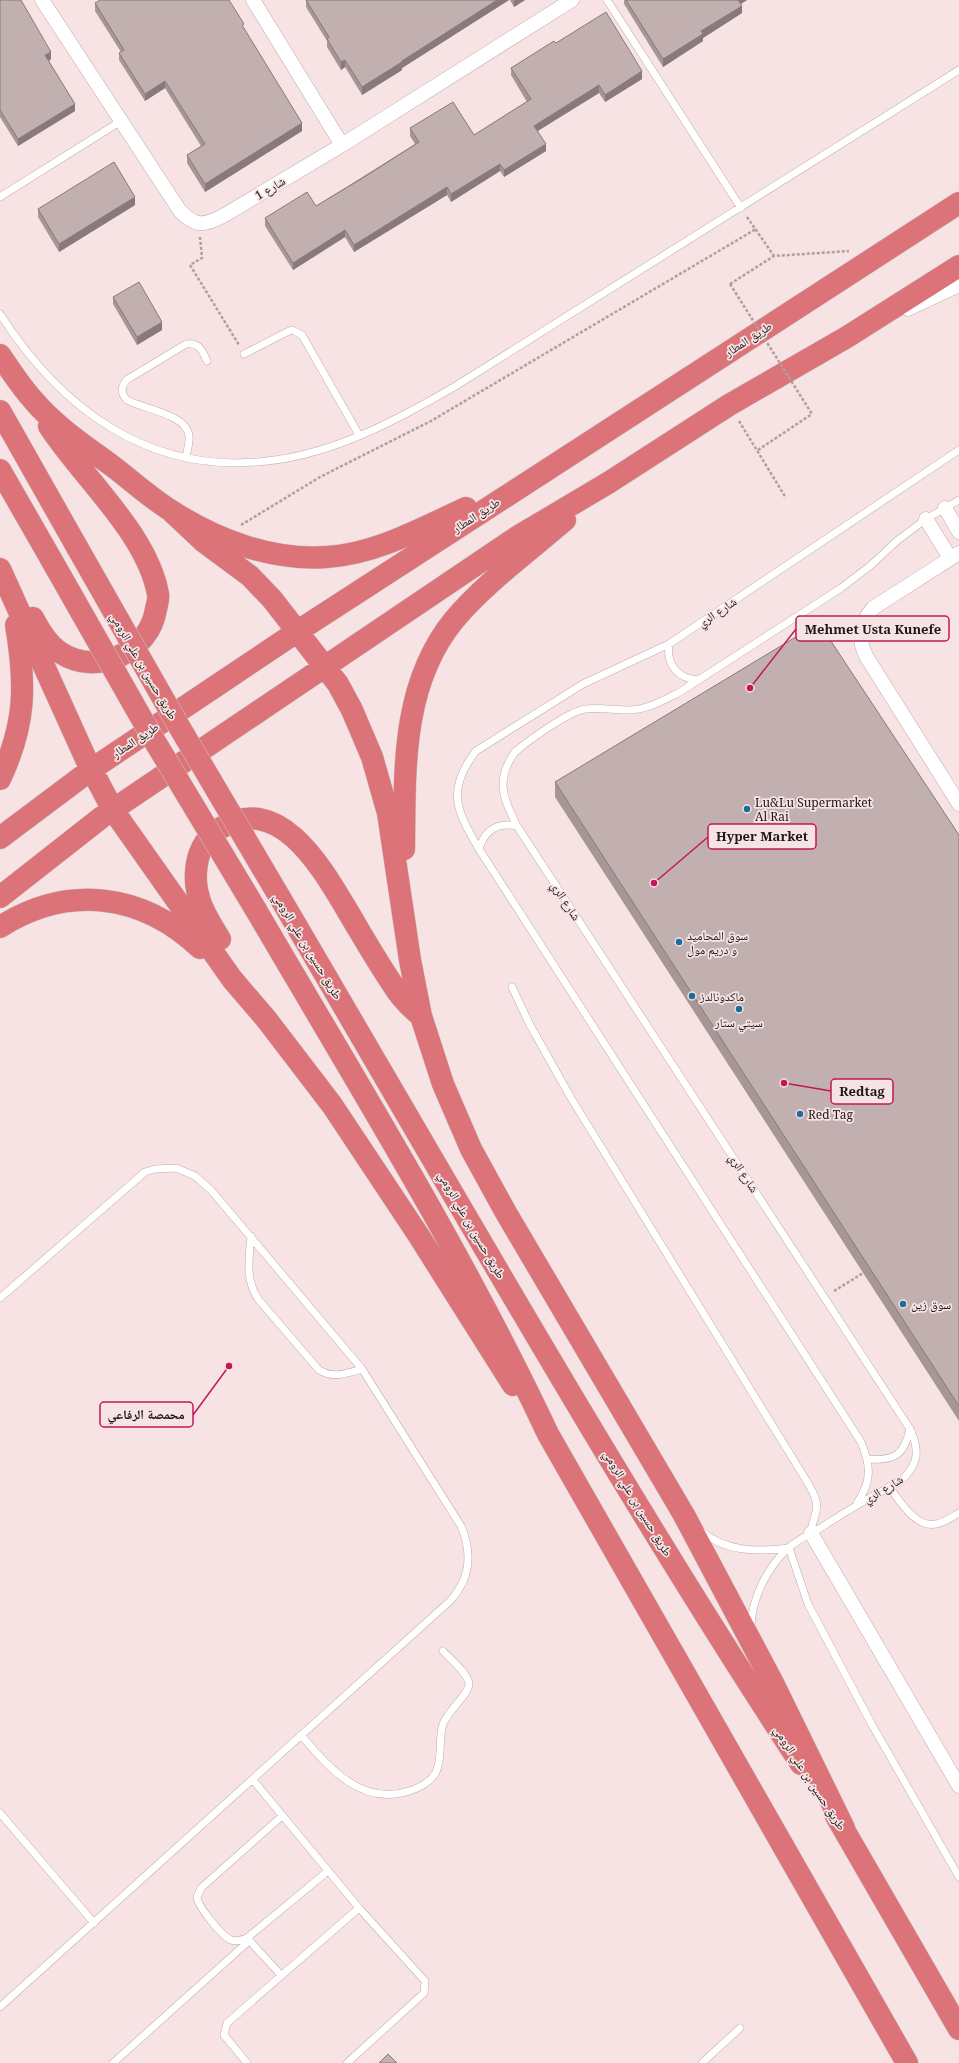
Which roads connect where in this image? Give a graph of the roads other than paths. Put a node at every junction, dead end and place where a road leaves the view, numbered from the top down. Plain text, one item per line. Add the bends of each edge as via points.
1 (42, 0) edge
2 (252, 0) edge
3 (572, 0) edge
4 (607, 0) edge
5 (959, 70) edge
6 (121, 121) junction
7 (342, 145) junction
8 (0, 197) edge
9 (959, 203) edge
10 (741, 208) junction
11 (959, 266) edge
12 (959, 285) edge
13 (0, 314) edge
14 (847, 337) junction
15 (244, 354) road end
16 (0, 355) edge
17 (207, 361) dead end
18 (34, 402) junction
19 (0, 412) edge
20 (359, 436) junction
21 (959, 450) edge
22 (186, 457) junction
23 (0, 470) edge
24 (528, 481) junction
25 (608, 483) junction
26 (959, 500) edge
27 (945, 508) junction
28 (170, 510) junction
29 (926, 519) junction
30 (959, 532) edge
31 (954, 556) edge
32 (0, 569) edge
33 (12, 598) junction
34 (298, 631) junction
35 (669, 644) junction
36 (324, 666) junction
37 (700, 680) junction
38 (92, 769) junction
39 (0, 779) edge
40 (959, 804) edge
41 (113, 810) junction
42 (517, 826) junction
43 (0, 838) edge
44 (479, 849) junction
45 (0, 897) edge
46 (402, 906) junction
47 (0, 927) edge
48 (232, 979) junction
49 (512, 987) dead end
50 (421, 1016) junction
51 (251, 1236) junction
52 (0, 1298) edge
53 (362, 1368) junction
54 (910, 1429) junction
55 (548, 1434) junction
56 (868, 1459) junction
57 (889, 1487) junction
58 (857, 1505) junction
59 (959, 1513) edge
60 (684, 1515) junction
61 (811, 1533) junction
62 (789, 1548) junction
63 (750, 1638) junction
64 (443, 1651) dead end
65 (301, 1735) junction
66 (253, 1780) junction
67 (959, 1786) edge
68 (0, 1813) edge
69 (282, 1816) junction
70 (844, 1828) junction
71 (328, 1871) junction
72 (959, 1878) edge
73 (359, 1908) junction
74 (94, 1923) junction
75 (248, 1940) junction
76 (281, 1975) junction
77 (0, 2007) edge
78 (740, 2028) dead end
79 (959, 2029) edge
80 (114, 2063) edge
81 (247, 2063) edge
82 (347, 2063) edge
83 (702, 2063) edge
84 (907, 2063) edge

1 - 6 street
2 - 7 street
3 - 7 street, شارع 1
4 - 10 lane
5 - 10 lane
6 - 7 street, شارع 1 via 180,211 189,220 198,224 223,216
6 - 8 lane
9 - 24 highway, طريق المطار
10 - 20 lane via 454,387
11 - 14 highway
12 - 14 street
13 - 22 lane via 35,361 68,396 106,426 152,447
14 - 25 highway via 729,405
15 - 20 lane via 287,332 302,335
16 - 18 highway
17 - 22 lane via 199,346 186,344 122,385 122,394 127,400 175,418 184,424 189,434
18 - 28 highway via 57,424
18 - 33 highway via 66,451 137,544 153,573 158,596 155,619 144,639 126,654 105,662 82,662 61,653 44,637 22,604
19 - 70 highway, طريق حسين بن علي الرومي, bridge via 177,724 598,1438 755,1694
20 - 22 lane via 312,452 268,461 227,463
21 - 35 lane, شارع الري
23 - 55 highway, bridge via 152,735 459,1257 506,1345
24 - 28 highway via 397,539 352,553 329,557 305,558 282,555 246,546 195,525
24 - 34 highway, طريق المطار
25 - 36 highway via 517,537
25 - 46 highway via 487,587 460,614 427,663 413,703 407,739
26 - 27 lane, شارع الري
27 - 29 lane, شارع الري
27 - 30 street
28 - 34 highway via 204,542 250,576
29 - 31 street
29 - 37 lane, شارع الري via 841,588
31 - 40 street via 873,608 863,622 860,637 866,656
32 - 33 highway
33 - 38 highway
33 - 39 highway via 24,685 18,730
34 - 36 highway
34 - 38 highway, طريق المطار
35 - 37 lane via 668,653 674,670 682,676
35 - 44 lane, شارع الري via 583,684 476,751 463,767 457,786 458,806 465,825
36 - 41 highway
36 - 46 highway via 338,684 352,710 372,757 388,813
37 - 42 lane, شارع الري via 662,701 639,708 593,708 576,712 523,745 509,761 502,781 505,802
38 - 41 highway
38 - 43 highway, طريق المطار
41 - 45 highway
41 - 48 highway
42 - 44 lane via 507,824 488,831
42 - 54 lane, شارع الري
44 - 56 lane, شارع الري via 861,1442
46 - 50 highway
47 - 48 highway via 22,915 64,902 118,902 144,910 178,929
48 - 50 highway via 233,966 230,954 209,922 199,899 196,864 209,837 225,825 244,819 264,820 284,829 315,860 394,986
48 - 55 highway via 296,1056 332,1105 415,1230 497,1362
49 - 61 lane via 570,1098 806,1480 817,1509
50 - 60 highway via 444,1084 471,1149
51 - 52 lane via 196,1176 176,1168 155,1169 136,1178
51 - 53 lane
51 - 53 lane via 248,1272 251,1286 258,1299 319,1370 338,1375
53 - 65 lane via 461,1526 469,1548 467,1572 464,1583 450,1601
54 - 56 lane via 907,1443 898,1455 884,1460
54 - 57 lane, شارع الري via 916,1442 917,1457 911,1470 901,1481
55 - 84 highway
56 - 58 lane, شارع الري via 869,1475 865,1491
57 - 58 lane, شارع الري
57 - 59 lane via 922,1522 936,1524
58 - 61 lane, شارع الري
60 - 62 lane, شارع الري via 705,1534 731,1547 760,1552
60 - 63 highway
61 - 62 lane, شارع الري
61 - 67 street
62 - 63 lane, شارع الري via 764,1580 751,1618
62 - 72 lane via 808,1604 871,1723
63 - 70 highway
64 - 65 lane via 469,1683 468,1689 444,1722 436,1773 421,1786 404,1793 389,1794 376,1793 352,1784 325,1764
65 - 66 lane
66 - 69 lane
66 - 74 lane
68 - 74 lane
69 - 71 lane
69 - 75 lane via 198,1892 199,1906 226,1937 236,1941
70 - 79 highway, طريق حسين بن علي الرومي
71 - 73 lane
71 - 75 lane
73 - 76 lane
73 - 82 lane via 425,1981 426,1989
74 - 77 lane
75 - 76 lane
75 - 80 lane
76 - 81 lane via 225,2026 224,2035
78 - 83 lane

